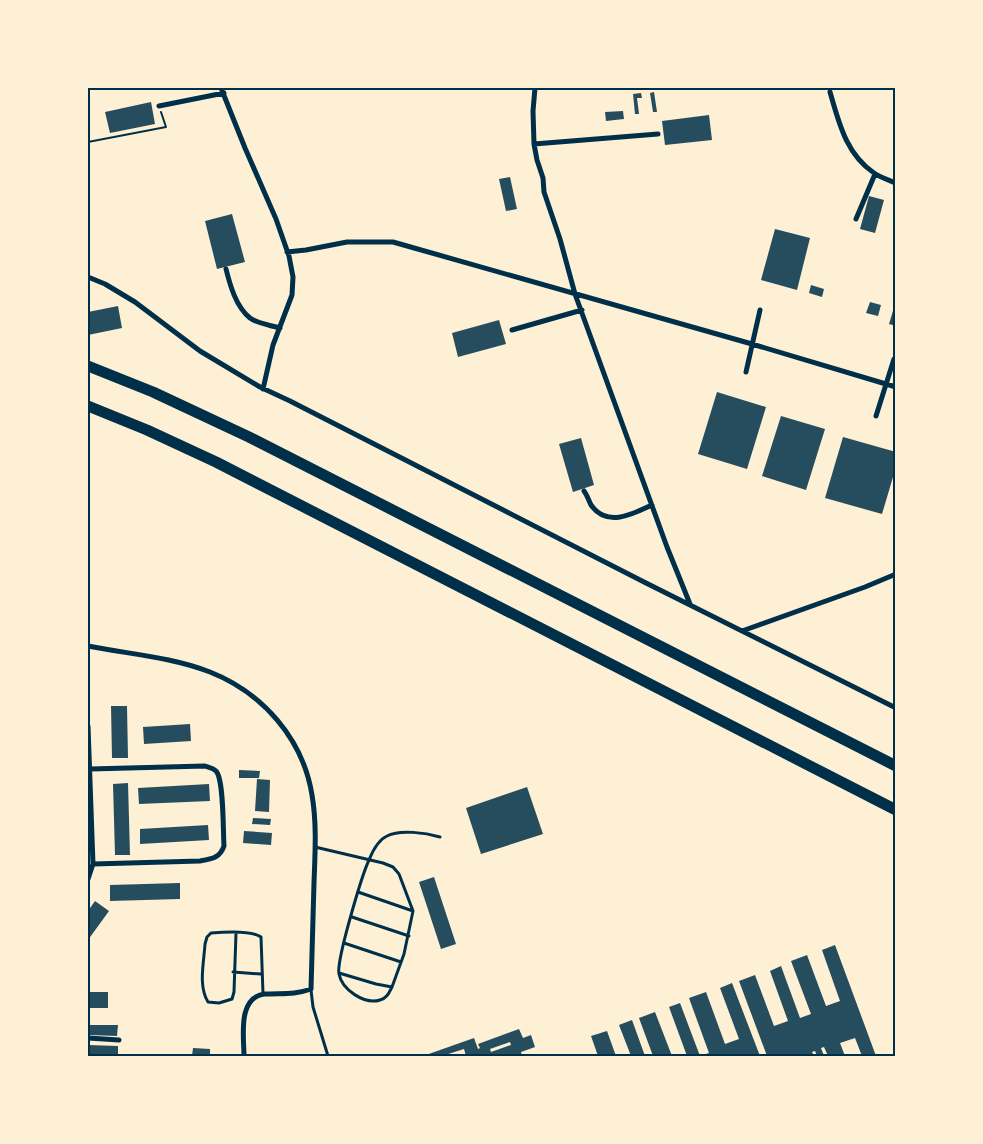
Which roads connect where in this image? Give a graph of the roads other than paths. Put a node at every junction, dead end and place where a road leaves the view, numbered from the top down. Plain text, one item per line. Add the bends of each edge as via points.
1 (535, 88) edge
2 (223, 90) edge
3 (830, 92) dead end
4 (159, 106) road end
5 (658, 134) dead end
6 (534, 144) junction
7 (875, 174) junction
8 (895, 182) edge
9 (856, 219) dead end
10 (287, 252) junction
11 (226, 269) dead end
12 (88, 277) edge
13 (575, 294) junction
14 (582, 310) junction
15 (760, 310) dead end
16 (280, 328) junction
17 (512, 330) dead end
18 (752, 344) junction
19 (894, 359) dead end
20 (88, 366) edge
21 (746, 372) dead end
22 (886, 384) junction
23 (896, 387) edge
24 (263, 389) junction
25 (88, 406) edge
26 (876, 416) dead end
27 (584, 491) dead end
28 (652, 505) junction
29 (896, 574) edge
30 (690, 605) junction
31 (742, 631) junction
32 (88, 646) edge
33 (896, 708) edge
34 (88, 726) edge
35 (896, 766) edge
36 (90, 769) junction
37 (896, 810) edge
38 (90, 823) edge
39 (440, 837) dead end
40 (315, 846) junction
41 (368, 860) junction
42 (93, 864) junction
43 (88, 879) edge
44 (358, 892) junction
45 (413, 911) junction
46 (352, 917) junction
47 (236, 933) junction
48 (409, 936) junction
49 (344, 943) junction
50 (401, 962) junction
51 (233, 972) junction
52 (338, 973) junction
53 (262, 974) junction
54 (392, 986) junction
55 (311, 989) junction
56 (263, 994) junction
57 (88, 1038) edge
58 (120, 1040) dead end
59 (244, 1056) edge
60 (328, 1056) edge

1 - 6 street
2 - 4 street
2 - 10 street
3 - 7 street via 845,139
5 - 6 street
6 - 13 street via 544,192
7 - 8 street
7 - 9 street
10 - 13 street via 347,242 393,242
10 - 16 street via 293,277 292,296
11 - 16 street via 239,305 250,318
12 - 24 street via 135,302 200,351
13 - 14 street
13 - 18 street
14 - 17 street
14 - 28 street
15 - 18 street
16 - 24 street
18 - 21 street
18 - 22 street
19 - 22 street
20 - 35 highway via 232,428
22 - 23 street
22 - 26 street
24 - 30 street
25 - 37 highway via 216,462
27 - 28 street via 592,506 608,517 620,518
28 - 30 street
29 - 31 street
30 - 31 street
31 - 33 street
32 - 40 street via 210,672 258,700 290,736 302,760 312,795
34 - 36 street
36 - 38 street
36 - 42 street via 212,768 221,782 224,846 214,858 200,861
38 - 42 street
39 - 41 lane via 426,833 388,835 378,842
40 - 41 lane
40 - 55 street
41 - 44 lane
41 - 45 lane via 383,863 399,874
42 - 43 street
44 - 45 lane
44 - 46 lane
45 - 48 lane
46 - 48 lane
46 - 49 lane
47 - 51 lane
47 - 51 lane via 211,933 207,938 203,988 208,1002 232,999
47 - 53 lane via 261,937
48 - 50 lane
49 - 50 lane
49 - 52 lane
50 - 54 lane
51 - 53 lane
52 - 54 lane
52 - 54 lane via 347,990 361,998 374,1001 386,997
53 - 56 lane
55 - 56 street via 300,993
55 - 60 lane
56 - 59 street via 249,1002 244,1011
57 - 58 street

